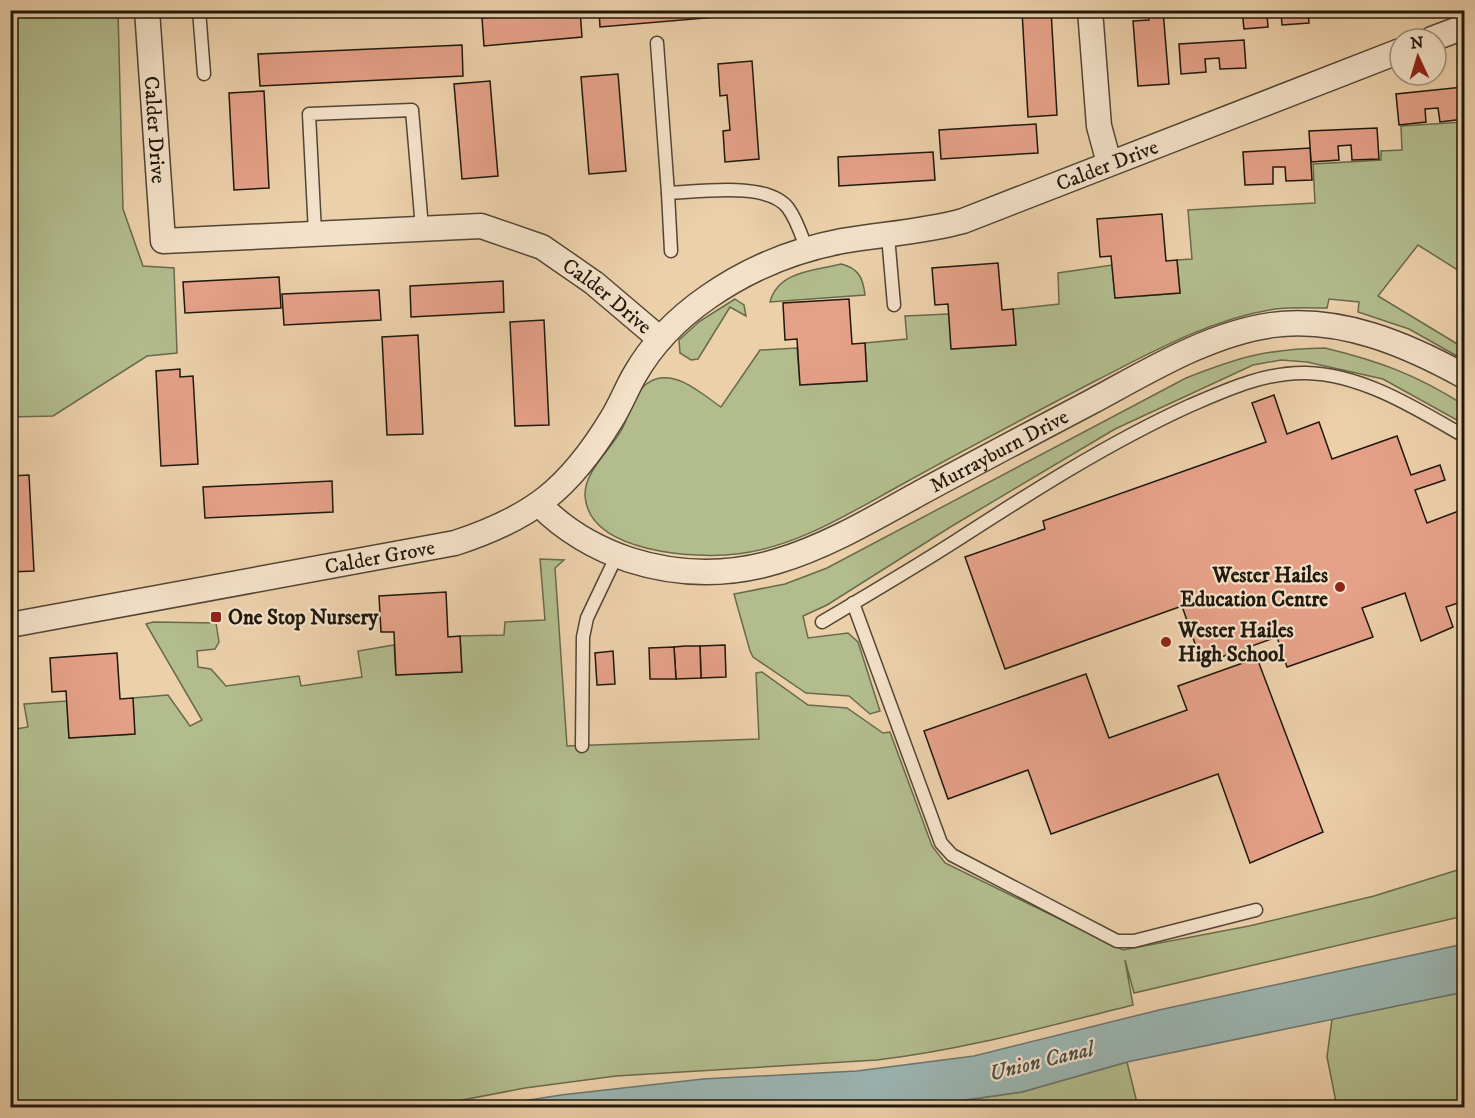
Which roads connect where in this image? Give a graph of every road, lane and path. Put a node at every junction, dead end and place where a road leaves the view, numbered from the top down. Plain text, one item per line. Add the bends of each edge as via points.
1 (147, 10) edge
2 (199, 10) edge
3 (1090, 10) edge
4 (1464, 27) edge
5 (1448, 33) edge
6 (657, 43) dead end
7 (1388, 56) edge
8 (204, 74) dead end
9 (1109, 163) junction
10 (668, 193) junction
11 (422, 228) junction
12 (315, 234) junction
13 (888, 236) junction
14 (807, 250) junction
15 (671, 251) dead end
16 (894, 305) dead end
17 (660, 339) junction
18 (1464, 376) edge
19 (1464, 436) edge
20 (540, 505) junction
21 (617, 555) junction
22 (853, 603) junction
23 (822, 622) dead end
24 (10, 625) edge
25 (582, 746) dead end
26 (1256, 910) dead end

1 - 12 street, Calder Drive via 162,241
2 - 8 lane
3 - 9 street via 1099,126
4 - 5 street
6 - 10 lane
7 - 9 street, Calder Drive
9 - 13 street, Calder Drive via 963,220
10 - 14 lane via 742,190 770,194 788,207
10 - 15 lane
11 - 12 street, Calder Drive
11 - 12 lane via 412,110 309,114
11 - 17 street, Calder Drive via 481,226 542,246 594,283
13 - 14 street, Calder Drive
13 - 16 lane
14 - 17 street, Calder Drive via 733,280
17 - 20 street, Calder Grove via 591,451
18 - 21 street, Murrayburn Drive via 1365,332 1310,323 1272,325 1231,335 1145,373 855,530 788,560 723,573 686,572 653,567
19 - 22 lane via 1410,405 1356,383 1309,373 1274,375 1216,394 1141,428
20 - 21 street, Murrayburn Drive via 572,532
20 - 24 street, Calder Grove via 489,532 455,543
21 - 25 lane via 587,618 583,637
22 - 23 lane
22 - 26 lane via 941,843 952,855 1117,941 1134,941

